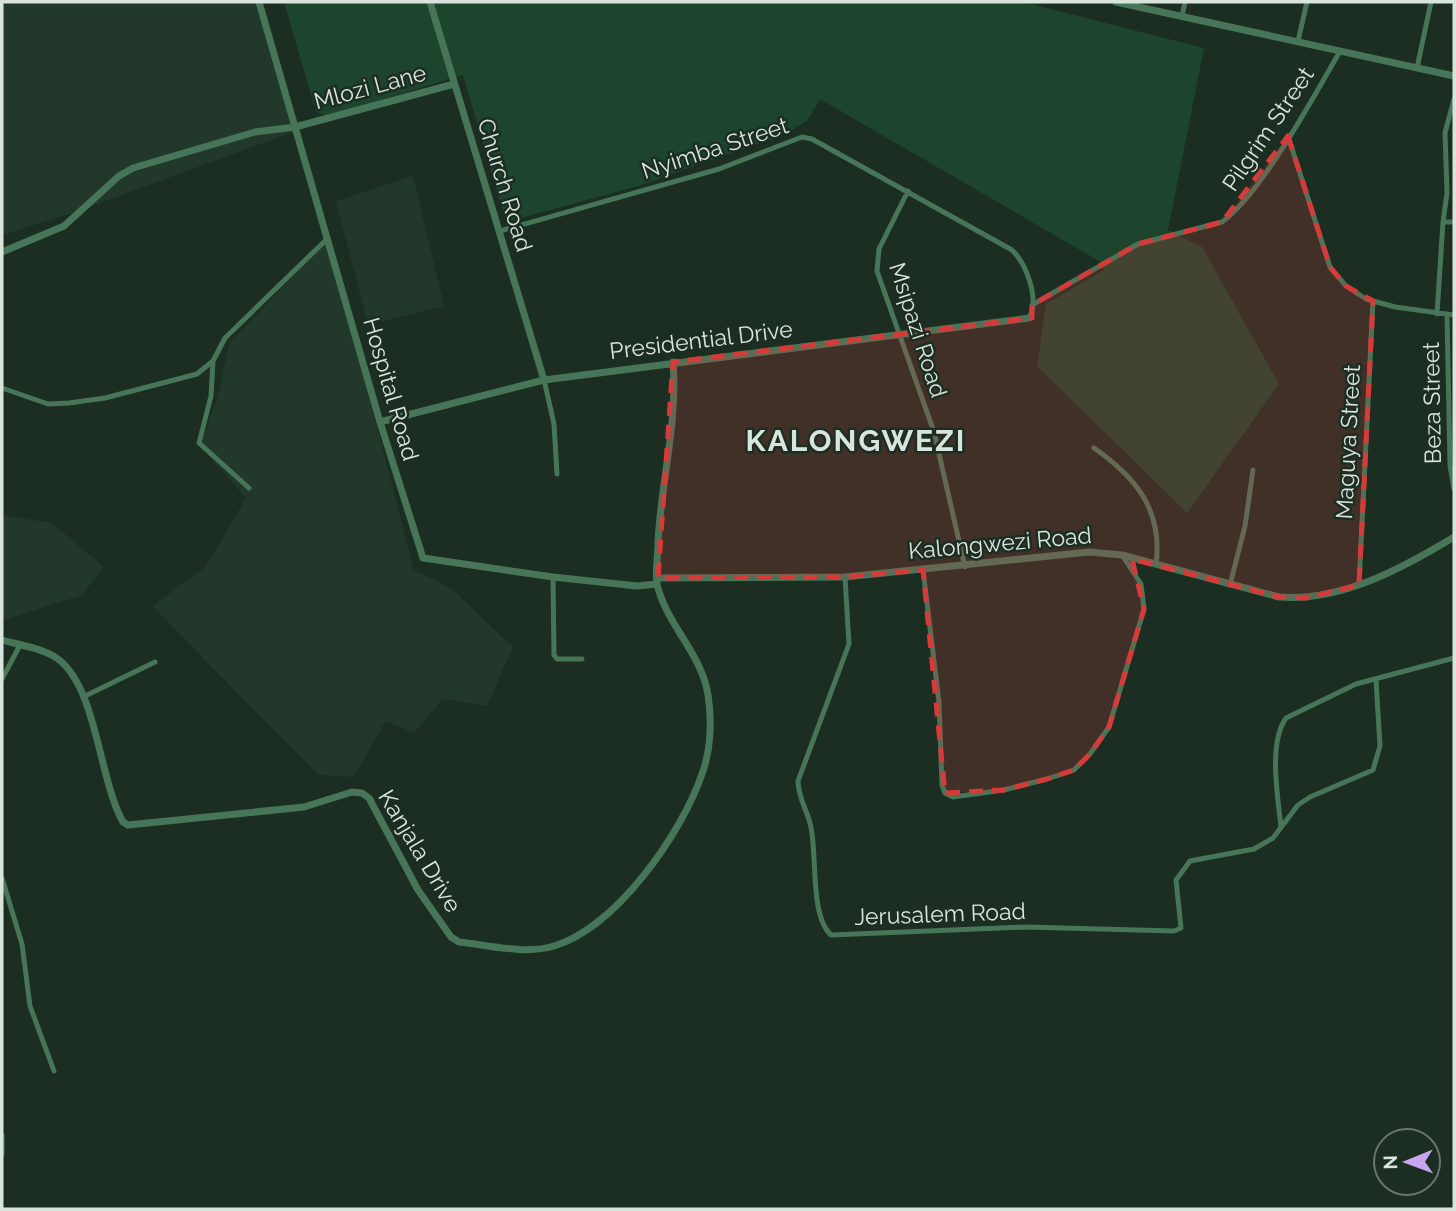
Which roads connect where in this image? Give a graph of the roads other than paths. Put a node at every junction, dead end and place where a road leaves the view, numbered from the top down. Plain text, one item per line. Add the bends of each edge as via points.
1 (259, 2) edge
2 (430, 2) edge
3 (1116, 2) edge
4 (1185, 2) edge
5 (1307, 2) edge
6 (1431, 2) edge
7 (1182, 16) junction
8 (1298, 41) junction
9 (1339, 53) junction
10 (1417, 68) junction
11 (1454, 76) edge
12 (454, 84) junction
13 (1454, 99) edge
14 (295, 127) junction
15 (1288, 136) junction
16 (908, 191) junction
17 (1443, 222) junction
18 (1454, 222) edge
19 (499, 231) junction
20 (328, 238) junction
21 (2, 252) edge
22 (1373, 301) junction
23 (1032, 305) junction
24 (1437, 314) junction
25 (1451, 315) edge
26 (1029, 318) joint
27 (899, 337) junction
28 (213, 361) junction
29 (673, 362) junction
30 (544, 380) junction
31 (2, 388) edge
32 (380, 422) junction
33 (1094, 448) dead end
34 (1253, 470) dead end
35 (557, 474) dead end
36 (249, 488) dead end
37 (1454, 489) edge
38 (1454, 537) edge
39 (1122, 555) junction
40 (1156, 565) junction
41 (965, 567) junction
42 (923, 570) junction
43 (553, 577) junction
44 (845, 577) junction
45 (657, 581) junction
46 (1359, 584) junction
47 (1230, 585) junction
48 (2, 640) edge
49 (20, 645) junction
50 (1454, 658) edge
51 (582, 659) dead end
52 (155, 662) dead end
53 (2, 679) edge
54 (1377, 680) junction
55 (83, 697) junction
56 (1281, 828) junction
57 (2, 878) edge
58 (54, 1071) dead end
59 (2, 1135) edge
60 (2, 1154) edge

1 - 14 street, Hospital Road
2 - 12 street, Church Road
3 - 7 street
4 - 7 street
5 - 8 street
6 - 10 street
7 - 8 street
8 - 9 street
9 - 10 street
9 - 15 street, Pilgrim Street
10 - 11 street
12 - 14 street, Mlozi Lane
12 - 19 street, Church Road
13 - 17 street via 1445,133
14 - 20 street, Hospital Road
14 - 21 street, Mlozi Lane via 255,132 133,168 64,226
15 - 22 street via 1329,267 1346,286
15 - 23 street, Pilgrim Street via 1257,183 1222,222 1138,244
16 - 19 street, Nyimba Street via 802,137 719,169
16 - 23 street, Nyimba Street via 1012,250 1023,262
16 - 27 street, Msipazi Road via 876,260
17 - 18 street
17 - 24 street
19 - 30 street, Church Road
20 - 28 street via 225,338
20 - 32 street, Hospital Road
22 - 24 street
22 - 46 street, Maguya Street
23 - 26 street, Nyimba Street
24 - 25 street
25 - 37 street, Beza Street via 1450,465
26 - 27 street, Presidential Drive
27 - 29 street, Presidential Drive
27 - 41 street, Msipazi Road via 944,466
28 - 31 street via 197,374 179,380 69,403 48,404
28 - 36 street via 211,396 199,443
29 - 30 street, Presidential Drive
29 - 45 street, Kanjala Drive via 673,415 660,499
30 - 32 street, Presidential Drive
30 - 35 street via 554,424
32 - 43 street, Hospital Road via 423,558
33 - 40 street via 1130,477 1156,523
34 - 47 street
38 - 46 street, Kalongwezi Road via 1399,569
39 - 40 street, Kalongwezi Road
39 - 41 street, Kalongwezi Road via 1089,552
39 - 42 street via 1141,584 1144,609 1109,727 1074,770 1004,790 953,797 942,785 939,702
40 - 47 street, Kalongwezi Road
41 - 42 street, Kalongwezi Road
42 - 44 street, Kalongwezi Road
43 - 45 street, Hospital Road via 637,586
43 - 51 street via 554,655
44 - 45 street, Kalongwezi Road
44 - 56 street, Jerusalem Road via 849,644 797,791 810,823 825,930 839,936 1026,928 1174,931 1181,928 1176,880 1190,861 1254,849
45 - 55 street, Kanjala Drive via 708,693 708,751 703,773 668,838 614,911 591,929 541,949 459,942 451,937 418,890 369,797 362,793 304,807 128,825 123,822
46 - 47 street, Kalongwezi Road via 1292,598
48 - 49 street, Kanjala Drive
49 - 53 street
49 - 55 street, Kanjala Drive via 56,657 70,669
50 - 54 street
52 - 55 street
54 - 56 street via 1380,746 1376,765 1310,797
54 - 56 street via 1334,692 1283,722 1276,776
57 - 58 street via 22,944 30,1006
59 - 60 street

